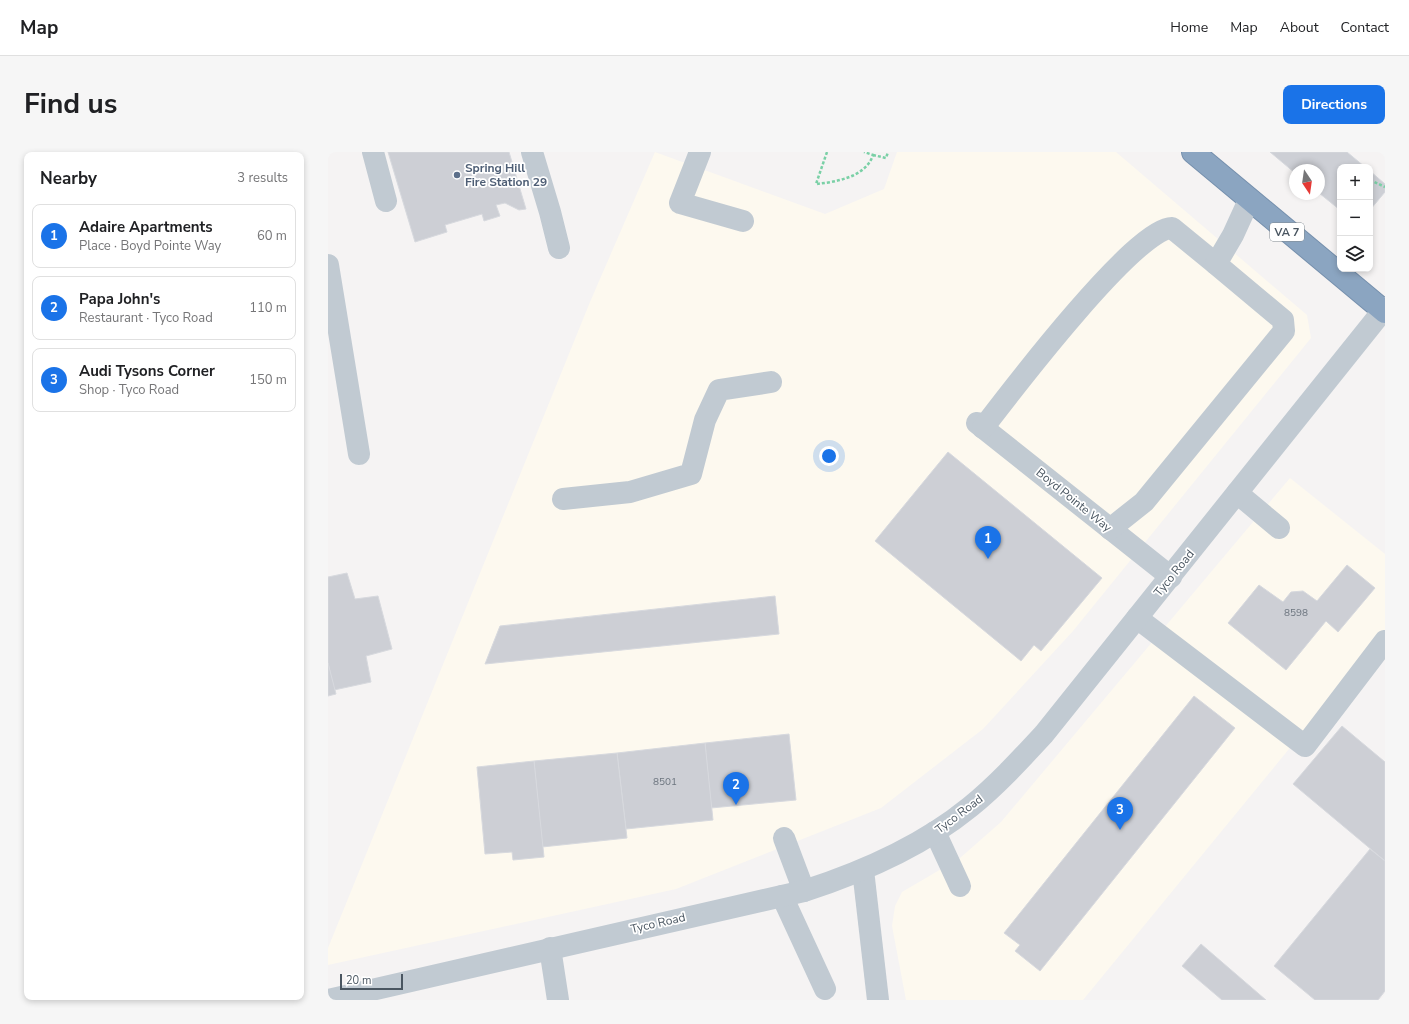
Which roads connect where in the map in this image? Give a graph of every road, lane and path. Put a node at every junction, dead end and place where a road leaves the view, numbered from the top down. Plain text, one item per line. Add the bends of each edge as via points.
1 (373, 152) edge
2 (532, 152) edge
3 (700, 152) edge
4 (827, 152) edge
5 (864, 152) edge
6 (888, 152) edge
7 (1193, 152) edge
8 (873, 155) junction
9 (1373, 181) edge
10 (1385, 187) edge
11 (1249, 200) junction
12 (386, 201) dead end
13 (743, 221) dead end
14 (559, 248) dead end
15 (1216, 264) junction
16 (328, 265) edge
17 (1384, 310) edge
18 (771, 382) dead end
19 (359, 454) dead end
20 (1237, 493) junction
21 (563, 499) dead end
22 (1279, 528) dead end
23 (1110, 529) junction
24 (1171, 577) junction
25 (1137, 618) junction
26 (1385, 641) edge
27 (935, 832) junction
28 (784, 838) dead end
29 (863, 870) junction
30 (960, 886) dead end
31 (804, 891) junction
32 (782, 896) junction
33 (550, 948) junction
34 (825, 989) dead end
35 (328, 1000) edge
36 (558, 1000) edge
37 (878, 1000) edge

1 - 12 street
2 - 14 street
3 - 13 street via 680,203
4 - 8 path via 816,184 848,178 871,162
5 - 8 path
6 - 8 path via 886,158
7 - 11 highway, VA 7
9 - 10 path
11 - 15 street
11 - 17 highway, VA 7
15 - 23 street via 1283,320 1284,331 1144,502
15 - 23 street, Boyd Pointe Way via 1172,228 1154,234 1109,276 980,426
16 - 19 street
17 - 20 street, Tyco Road
18 - 21 street via 720,390 705,420 691,474 630,492
20 - 22 street
20 - 24 street, Tyco Road
23 - 24 street, Boyd Pointe Way
24 - 25 street, Tyco Road
25 - 26 street via 1305,746
25 - 27 street, Tyco Road via 1044,734 1008,774 969,808
27 - 29 street, Tyco Road via 895,856
27 - 30 street
28 - 31 street
29 - 31 street, Tyco Road
29 - 37 street
31 - 32 street, Tyco Road
32 - 33 street, Tyco Road
32 - 34 street
33 - 35 street, Tyco Road
33 - 36 street

